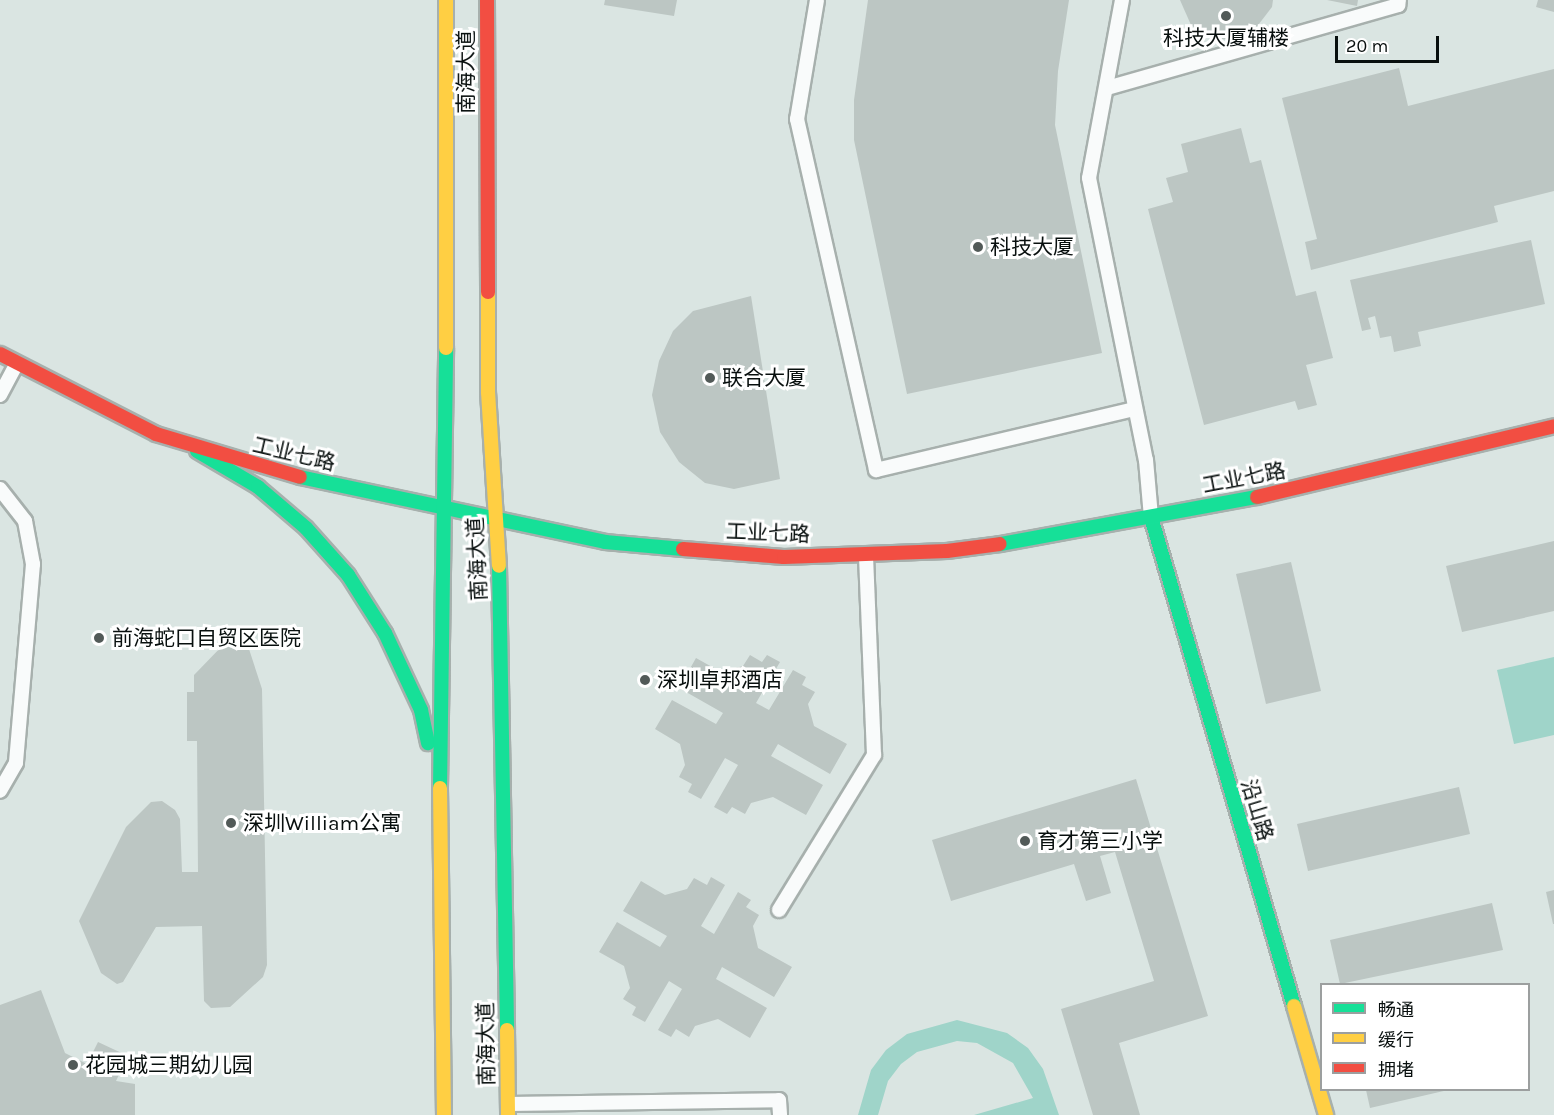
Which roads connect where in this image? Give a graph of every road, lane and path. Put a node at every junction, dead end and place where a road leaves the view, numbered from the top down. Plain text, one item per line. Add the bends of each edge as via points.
1 (446, 0) edge
2 (487, 0) edge
3 (817, 0) edge
4 (1122, 0) edge
5 (1399, 0) edge
6 (1107, 88) junction
7 (0, 354) edge
8 (17, 363) junction
9 (0, 395) edge
10 (1135, 409) junction
11 (1554, 426) edge
12 (197, 451) junction
13 (0, 489) edge
14 (442, 508) junction
15 (1151, 517) junction
16 (496, 521) junction
17 (866, 556) junction
18 (0, 791) edge
19 (440, 794) junction
20 (779, 910) dead end
21 (508, 1110) edge
22 (444, 1115) edge
23 (780, 1115) edge
24 (1326, 1115) edge

1 - 14 main road, 南海大道
2 - 16 main road, 南海大道 via 488,392
3 - 10 lane via 797,119 876,470
4 - 6 lane
5 - 6 lane via 1398,5
6 - 10 lane via 1089,178
7 - 8 main road, 工业七路
8 - 9 lane
8 - 12 main road, 工业七路
10 - 15 lane
11 - 15 main road, 工业七路 via 1310,487
12 - 14 main road, 工业七路
12 - 19 main road via 258,487 306,528 348,574 385,633 421,710
13 - 18 lane via 25,521 33,564 15,763
14 - 16 main road, 工业七路
14 - 19 main road, 南海大道
15 - 17 main road, 工业七路 via 1011,543
15 - 24 main road, 沿山路
16 - 17 main road, 工业七路 via 605,542 698,551 784,557
16 - 21 main road, 南海大道
17 - 20 lane via 874,754
19 - 22 main road, 南海大道
21 - 23 lane via 779,1100

